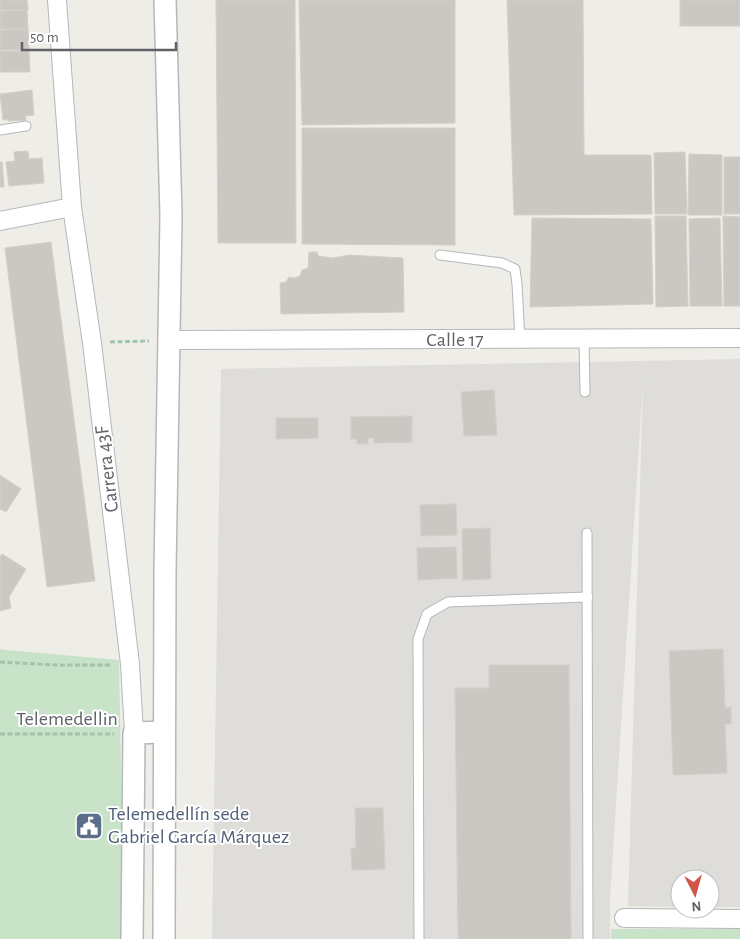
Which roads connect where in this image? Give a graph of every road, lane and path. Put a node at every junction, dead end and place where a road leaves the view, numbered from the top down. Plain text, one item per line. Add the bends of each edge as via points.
1 (57, 0) edge
2 (165, 0) edge
3 (26, 126) dead end
4 (0, 130) edge
5 (72, 207) junction
6 (0, 221) edge
7 (440, 255) dead end
8 (740, 338) edge
9 (584, 339) junction
10 (169, 340) junction
11 (520, 340) junction
12 (92, 343) junction
13 (584, 392) dead end
14 (587, 533) dead end
15 (588, 597) junction
16 (0, 662) edge
17 (113, 675) dead end
18 (114, 724) dead end
19 (164, 732) junction
20 (0, 734) edge
21 (124, 734) junction
22 (624, 918) dead end
23 (740, 919) edge
24 (132, 939) edge
25 (164, 939) edge
26 (419, 939) edge
27 (588, 939) edge

1 - 5 street, Carrera 43F
2 - 10 street via 171,216
3 - 4 lane
5 - 6 street
5 - 12 street, Carrera 43F
7 - 11 lane via 502,263 515,269
8 - 9 street, Calle 17
9 - 11 street, Calle 17
9 - 13 lane
10 - 11 street, Calle 17
10 - 12 path
10 - 19 street
12 - 21 street, Carrera 43F via 130,664
14 - 15 lane
15 - 26 lane via 448,602 427,614 418,639
15 - 27 lane
16 - 17 path via 113,665
18 - 21 path
19 - 21 street
19 - 25 street
20 - 21 path, Telemedellin
21 - 24 street, Carrera 43F
22 - 23 street

